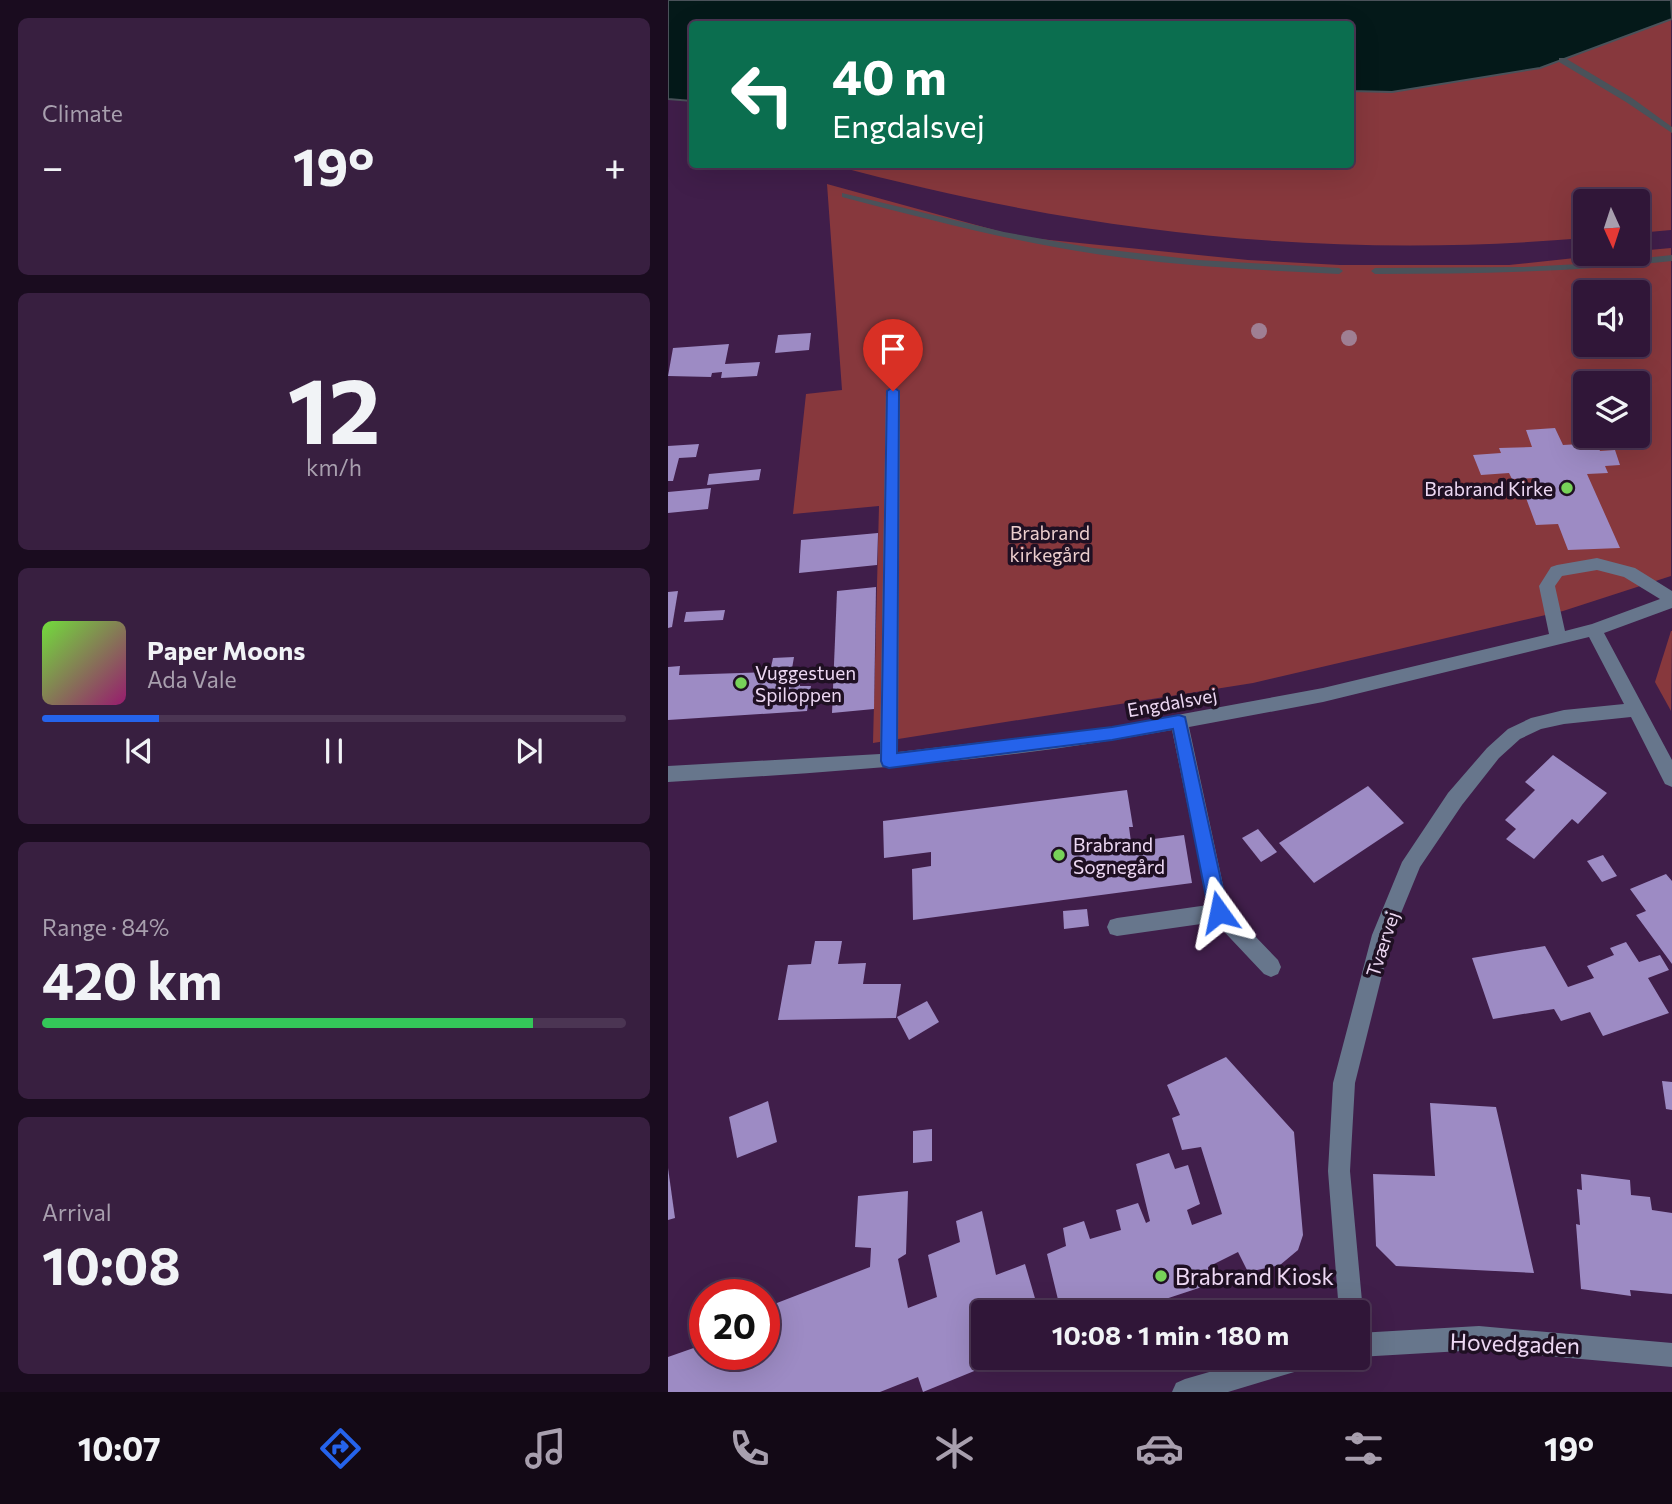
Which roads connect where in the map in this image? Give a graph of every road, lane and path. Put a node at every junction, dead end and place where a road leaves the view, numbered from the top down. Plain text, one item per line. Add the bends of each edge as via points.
1 (893, 391) dead end
2 (1671, 600) edge
3 (1594, 630) junction
4 (1558, 638) junction
5 (1634, 710) junction
6 (1179, 722) junction
7 (889, 761) junction
8 (668, 774) edge
9 (1671, 779) edge
10 (1219, 912) junction
11 (1117, 927) dead end
12 (1271, 967) dead end
13 (1350, 1300) edge
14 (1370, 1344) edge
15 (1671, 1355) edge
16 (1260, 1370) edge
17 (1185, 1392) edge

1 - 7 street
2 - 3 street, Engdalsvej
2 - 4 street via 1629,572 1597,564 1557,571 1547,586
3 - 4 street, Engdalsvej
3 - 5 street
4 - 6 street, Engdalsvej via 1323,695
5 - 9 street
5 - 13 street, Tværvej via 1563,717 1514,734 1455,799 1412,862 1381,935 1344,1083 1339,1171
6 - 7 street, Engdalsvej
6 - 10 street
7 - 8 street, Engdalsvej
10 - 11 street
10 - 12 street
14 - 15 street, Hovedgaden via 1478,1338
16 - 17 street

